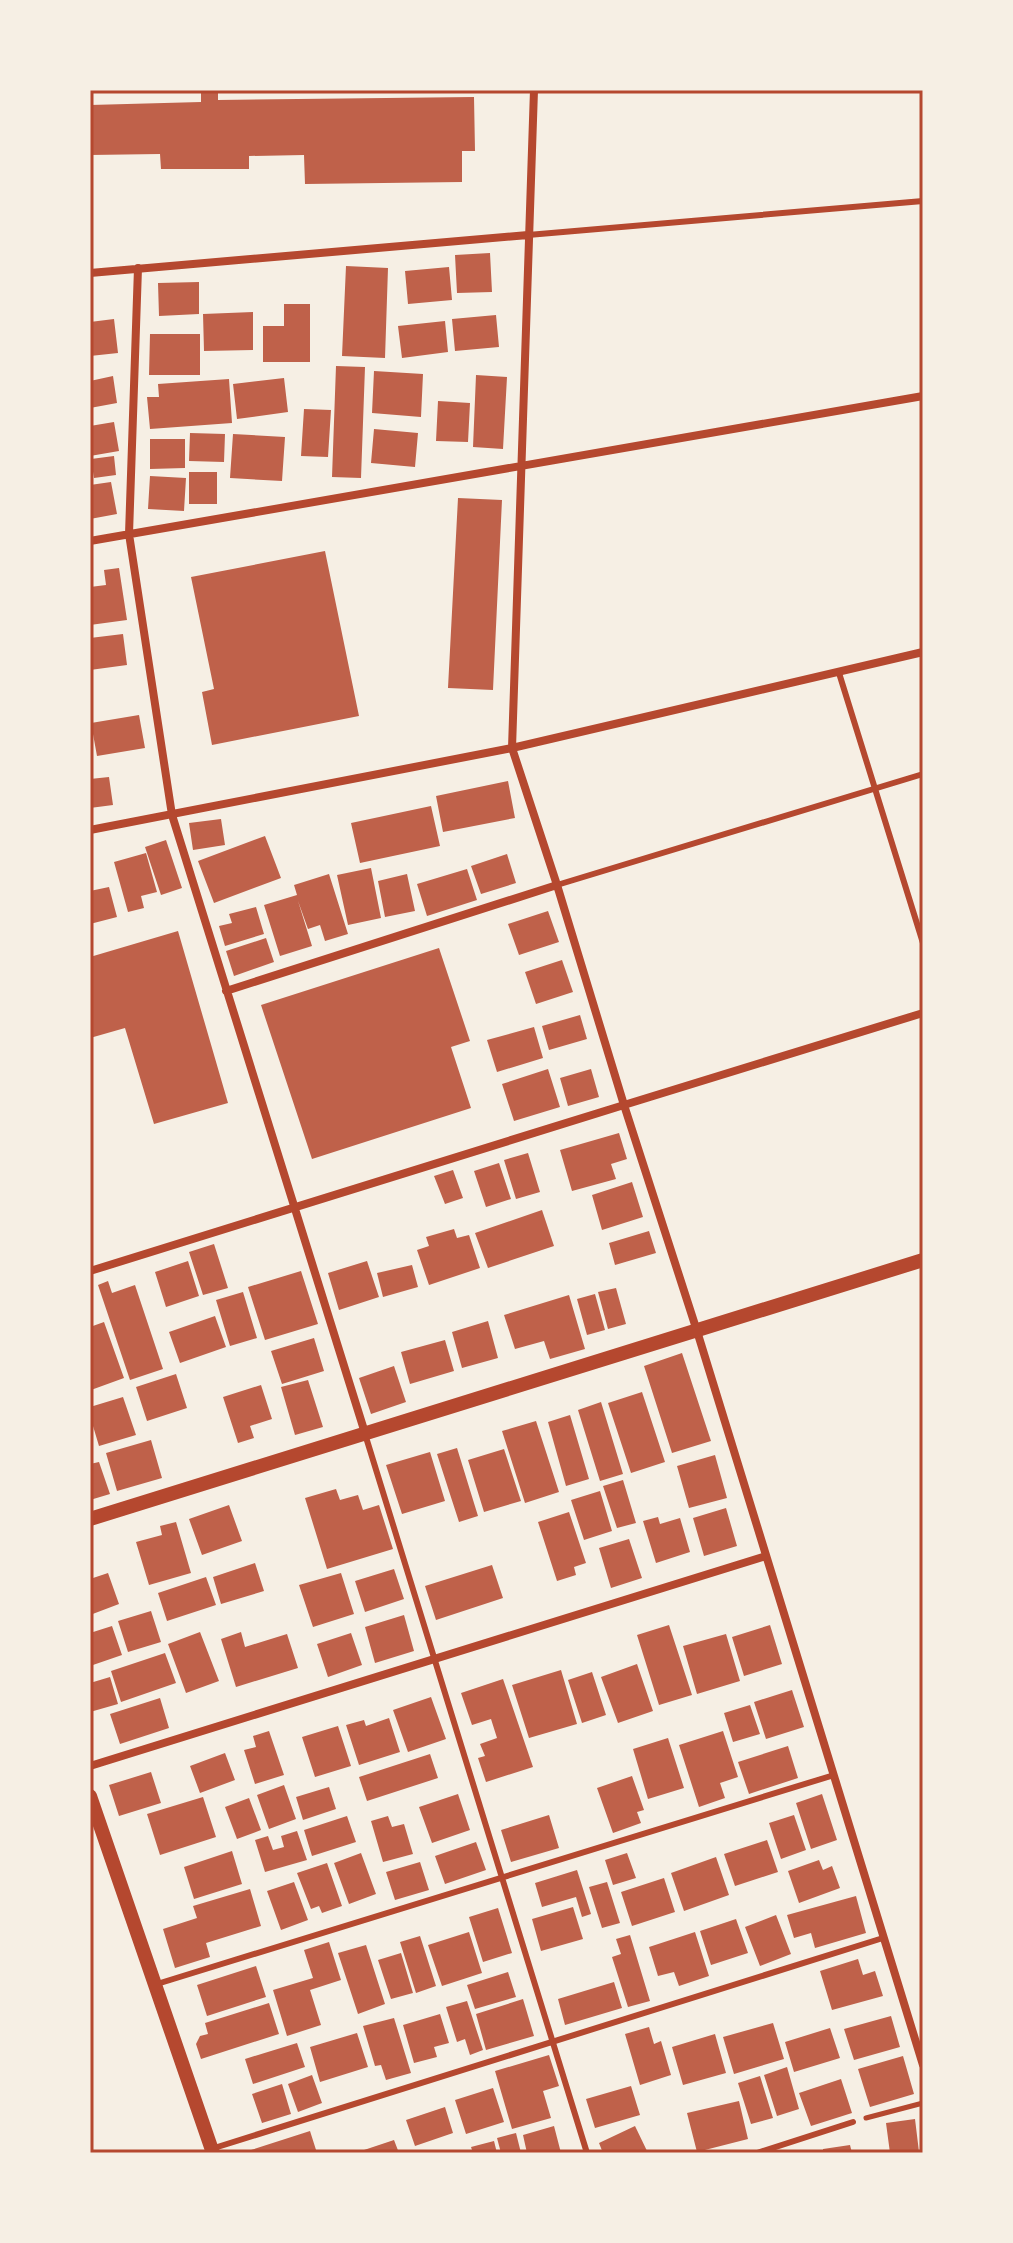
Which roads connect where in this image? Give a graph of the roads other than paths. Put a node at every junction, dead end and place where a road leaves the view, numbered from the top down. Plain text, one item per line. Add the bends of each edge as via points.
1 (534, 90) edge
2 (923, 201) edge
3 (528, 235) junction
4 (138, 268) junction
5 (90, 273) edge
6 (923, 396) edge
7 (520, 467) junction
8 (129, 534) junction
9 (90, 541) edge
10 (923, 652) edge
11 (839, 673) junction
12 (512, 748) junction
13 (923, 774) edge
14 (875, 789) junction
15 (172, 815) junction
16 (90, 830) edge
17 (557, 885) junction
18 (923, 943) edge
19 (226, 991) junction
20 (923, 1013) edge
21 (624, 1105) junction
22 (293, 1207) junction
23 (923, 1260) edge
24 (90, 1271) edge
25 (697, 1331) junction
26 (365, 1433) junction
27 (90, 1519) edge
28 (766, 1556) junction
29 (435, 1661) junction
30 (90, 1766) edge
31 (834, 1775) junction
32 (90, 1796) edge
33 (504, 1877) junction
34 (883, 1938) junction
35 (155, 1985) junction
36 (554, 2042) junction
37 (923, 2065) edge
38 (853, 2122) road end
39 (212, 2151) edge
40 (587, 2153) edge
41 (757, 2153) edge

1 - 3 street
2 - 3 lane
3 - 4 street
3 - 7 street
4 - 5 street
4 - 8 street
6 - 7 street
7 - 8 street
7 - 12 street
8 - 9 street
8 - 15 street
10 - 11 street
11 - 12 street
11 - 14 lane
12 - 15 street
12 - 17 street
13 - 14 lane
14 - 17 lane
14 - 18 lane
15 - 16 street
15 - 19 street
17 - 19 street
17 - 21 street
19 - 22 street
20 - 21 street
21 - 22 street
21 - 25 street
22 - 24 street
22 - 26 street
23 - 25 street
25 - 26 street
25 - 28 street
26 - 27 street
26 - 29 lane
28 - 29 street
28 - 31 street
29 - 30 street
29 - 33 lane
31 - 33 lane
31 - 34 street
32 - 35 street
33 - 35 lane
33 - 36 lane
34 - 36 lane
34 - 37 street
35 - 39 street
36 - 39 lane
36 - 40 lane
38 - 41 lane

